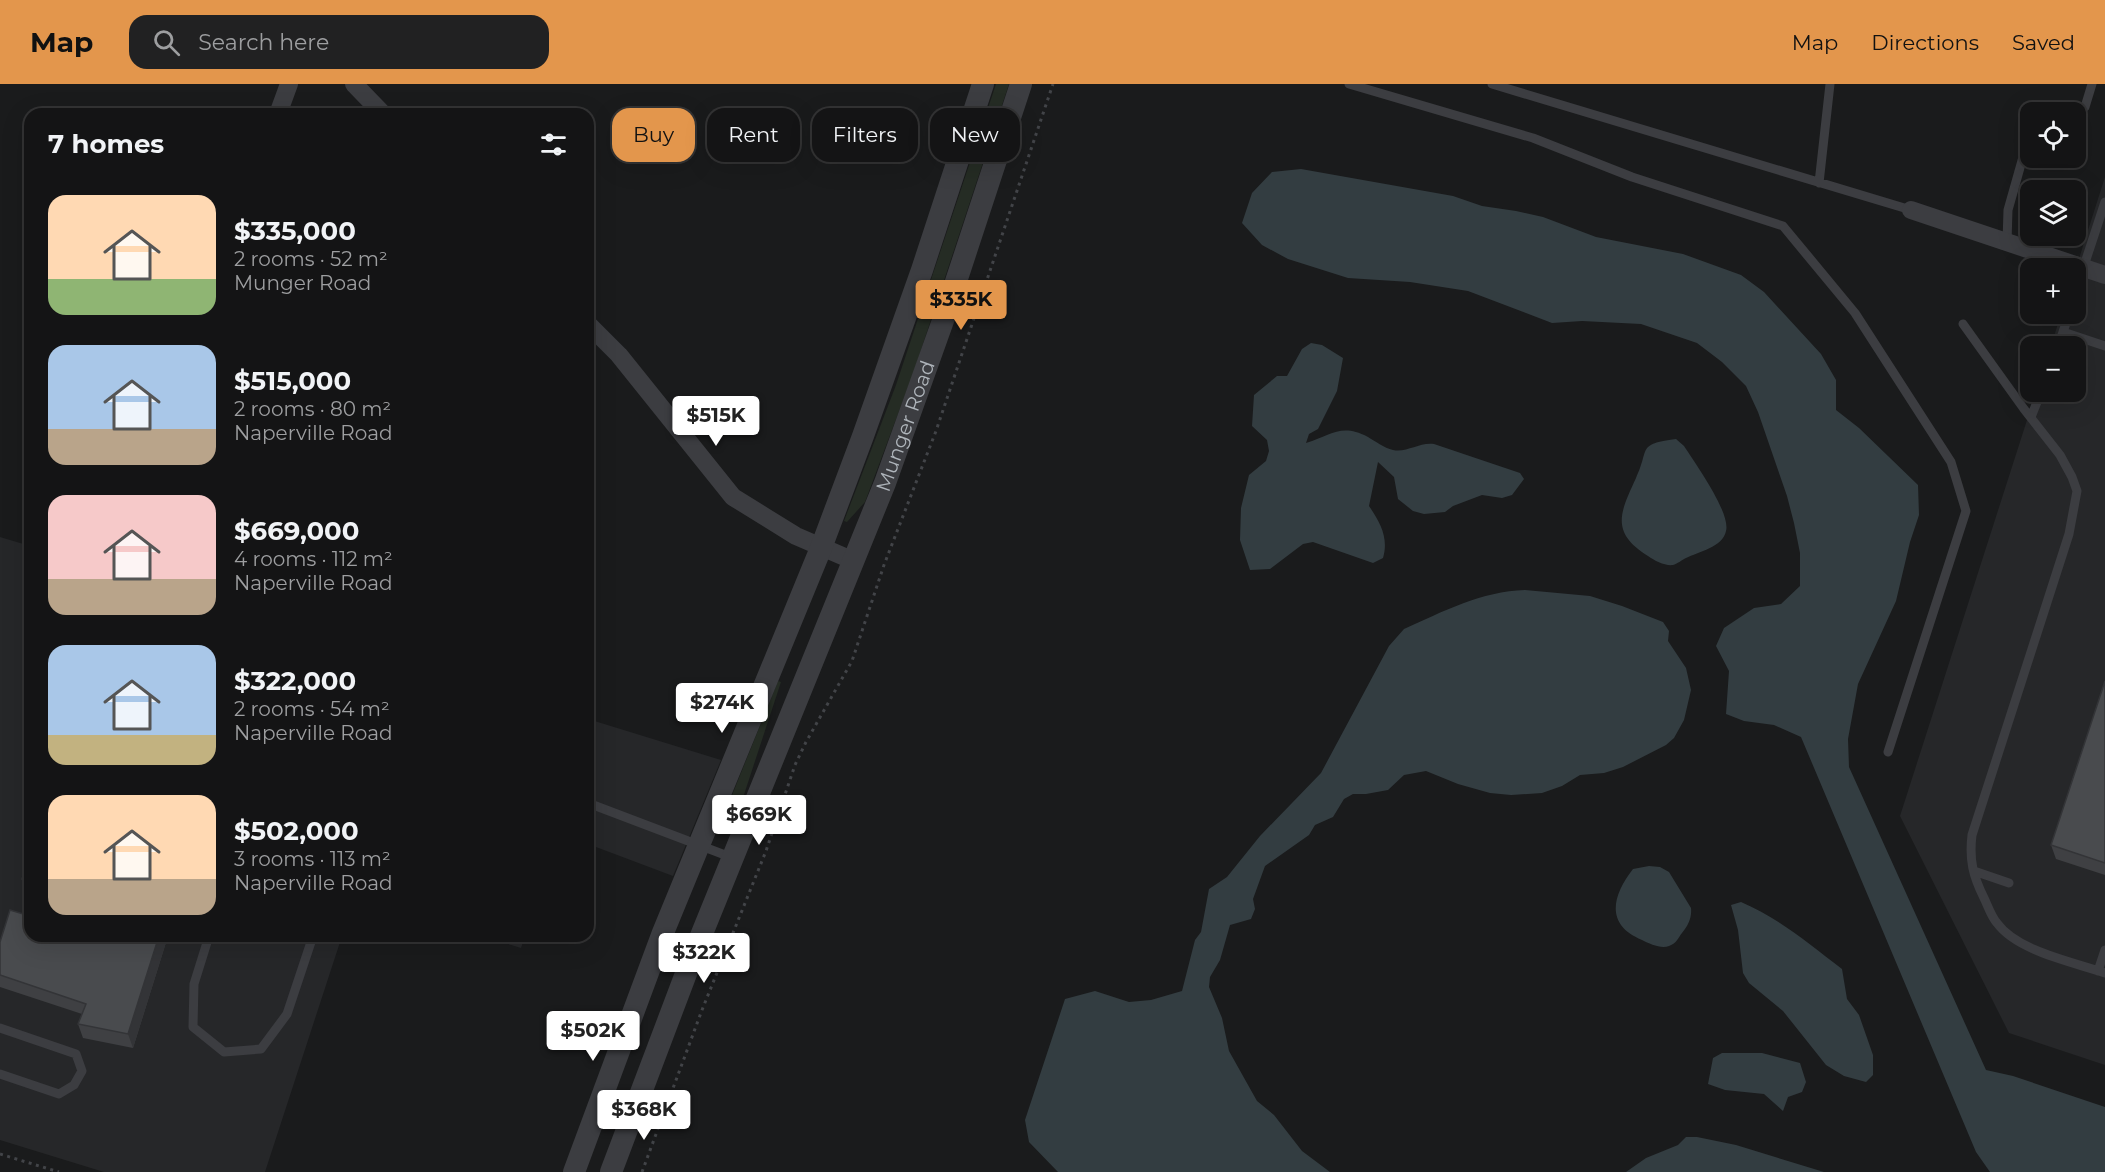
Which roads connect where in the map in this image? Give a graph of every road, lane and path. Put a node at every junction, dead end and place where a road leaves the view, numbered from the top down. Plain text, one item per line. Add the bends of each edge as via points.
1 (289, 84) edge
2 (354, 84) edge
3 (983, 84) edge
4 (1021, 84) edge
5 (1053, 84) edge
6 (1349, 84) edge
7 (1492, 84) edge
8 (1830, 84) edge
9 (2092, 84) edge
10 (2086, 104) edge
11 (280, 108) edge
12 (377, 108) edge
13 (2020, 168) edge
14 (1819, 183) junction
15 (2105, 202) edge
16 (1911, 210) joint
17 (2007, 242) junction
18 (2056, 258) edge
19 (2086, 258) edge
20 (2086, 268) edge
21 (2105, 275) edge
22 (1963, 324) dead end
23 (2066, 324) edge
24 (594, 330) edge
25 (2063, 332) junction
26 (2062, 336) edge
27 (2105, 346) edge
28 (2037, 402) edge
29 (2031, 417) junction
30 (821, 548) junction
31 (854, 561) junction
32 (1888, 752) dead end
33 (594, 805) edge
34 (699, 844) junction
35 (733, 858) junction
36 (1974, 871) junction
37 (2009, 883) dead end
38 (207, 942) edge
39 (311, 942) edge
40 (2105, 950) edge
41 (2102, 972) edge
42 (0, 1028) edge
43 (0, 1074) edge
44 (0, 1154) edge
45 (59, 1172) edge
46 (574, 1172) edge
47 (611, 1172) edge
48 (642, 1172) edge

1 - 11 street
2 - 12 street
3 - 30 street, Munger Road via 888,370
4 - 31 street, Munger Road via 945,315
5 - 48 path via 936,431 884,565 852,662 795,765 766,851
6 - 32 lane via 1533,138 1632,177 1783,226 1855,313 1951,462 1966,511
7 - 14 lane
8 - 14 lane
9 - 10 lane
13 - 17 lane via 2008,210
14 - 16 lane
15 - 19 lane
16 - 17 street
17 - 18 street
20 - 21 street
22 - 29 lane
23 - 25 lane
24 - 30 street via 619,355 733,498
25 - 26 lane
25 - 27 lane
28 - 29 lane
29 - 36 lane via 2060,455 2077,491 2068,534 1972,835 1970,855
30 - 31 street
30 - 34 street, Munger Road
31 - 35 street, Munger Road
33 - 34 lane
34 - 35 lane
34 - 46 street, Munger Road
35 - 47 street, Munger Road
36 - 37 lane
36 - 41 lane via 1997,923 2011,936 2034,950
38 - 39 lane via 194,984 193,1028 224,1053 261,1049 287,1014
40 - 41 lane
42 - 43 lane via 76,1054 82,1071 74,1085 59,1094
44 - 45 path

